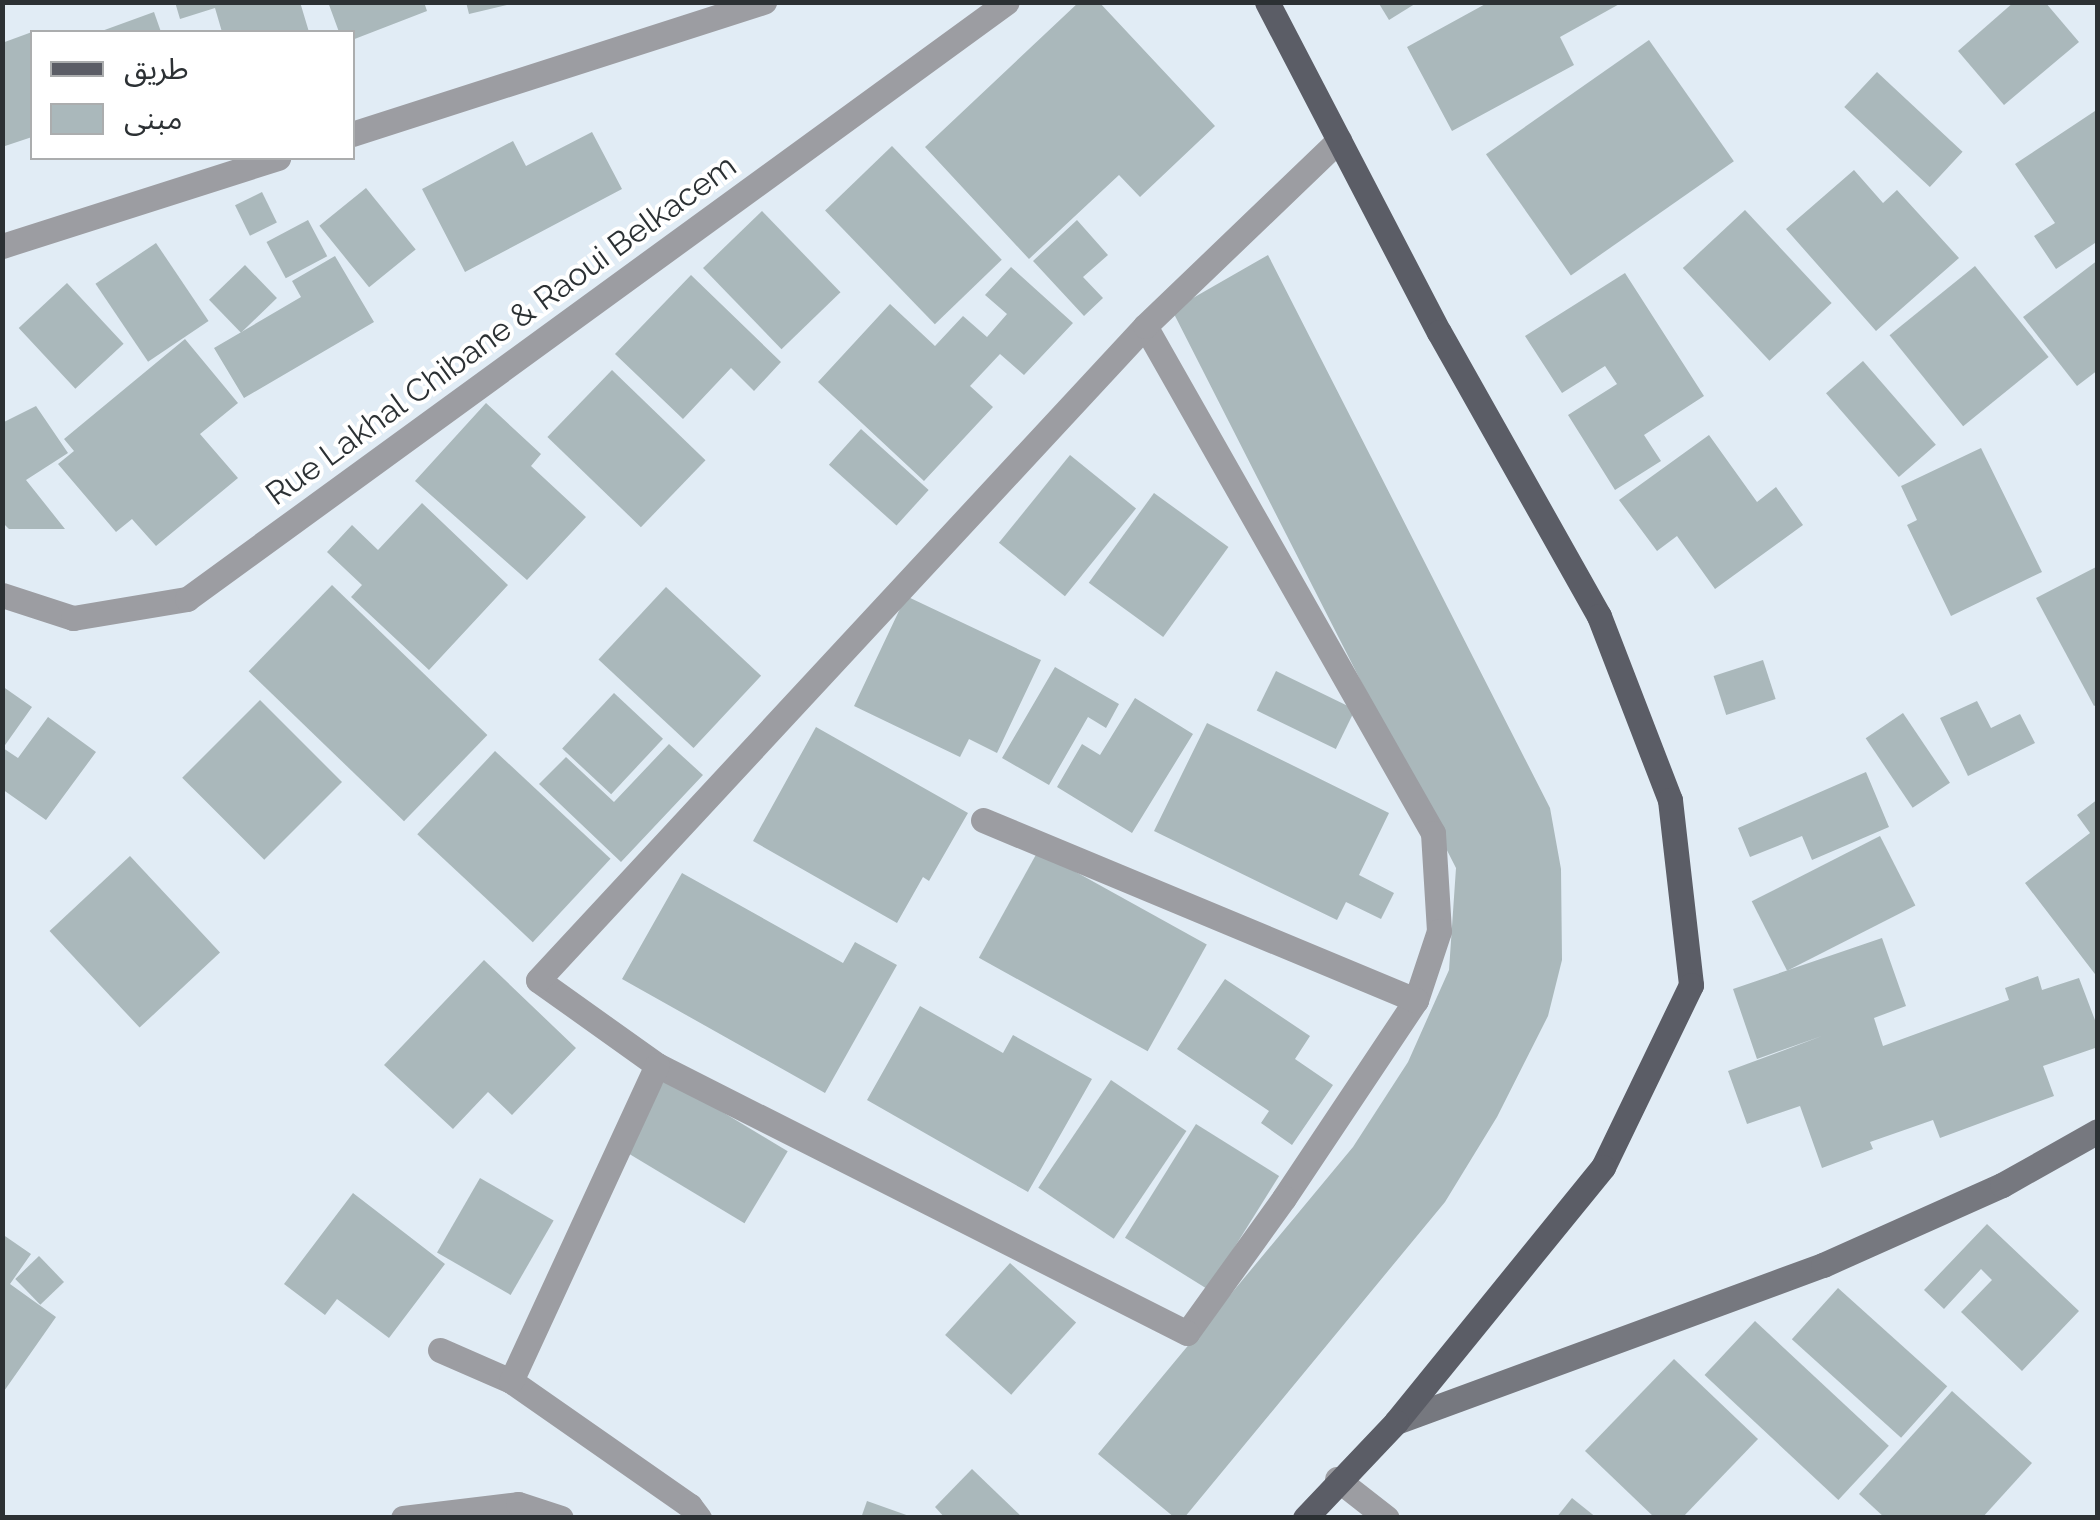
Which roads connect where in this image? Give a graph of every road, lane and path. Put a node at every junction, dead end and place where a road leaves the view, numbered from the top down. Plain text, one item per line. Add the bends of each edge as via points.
1 (764, 2) edge
2 (1007, 2) edge
3 (1268, 2) edge
4 (355, 133) edge
5 (1338, 140) junction
6 (272, 160) edge
7 (2, 246) edge
8 (1145, 326) junction
9 (2, 595) edge
10 (983, 820) dead end
11 (1416, 1000) junction
12 (658, 1064) junction
13 (2098, 1131) edge
14 (440, 1350) dead end
15 (511, 1380) junction
16 (1396, 1422) junction
17 (1338, 1479) junction
18 (403, 1518) edge
19 (561, 1518) edge
20 (700, 1518) edge
21 (1305, 1518) edge
22 (1387, 1518) edge

1 - 4 street
2 - 9 street, Rue Lakhal Chibane & Raoui Belkacem via 187,599 73,618
3 - 5 main road
5 - 8 street
5 - 16 main road via 1599,616 1670,800 1692,985 1603,1168
6 - 7 street
8 - 11 street via 1433,833 1439,931
8 - 12 street via 538,980
10 - 11 street
11 - 12 street via 1187,1332
12 - 15 street
13 - 16 main road via 2002,1185 1823,1264
14 - 15 street
15 - 20 street
16 - 17 main road
17 - 21 main road
17 - 22 street
18 - 19 street via 518,1504

